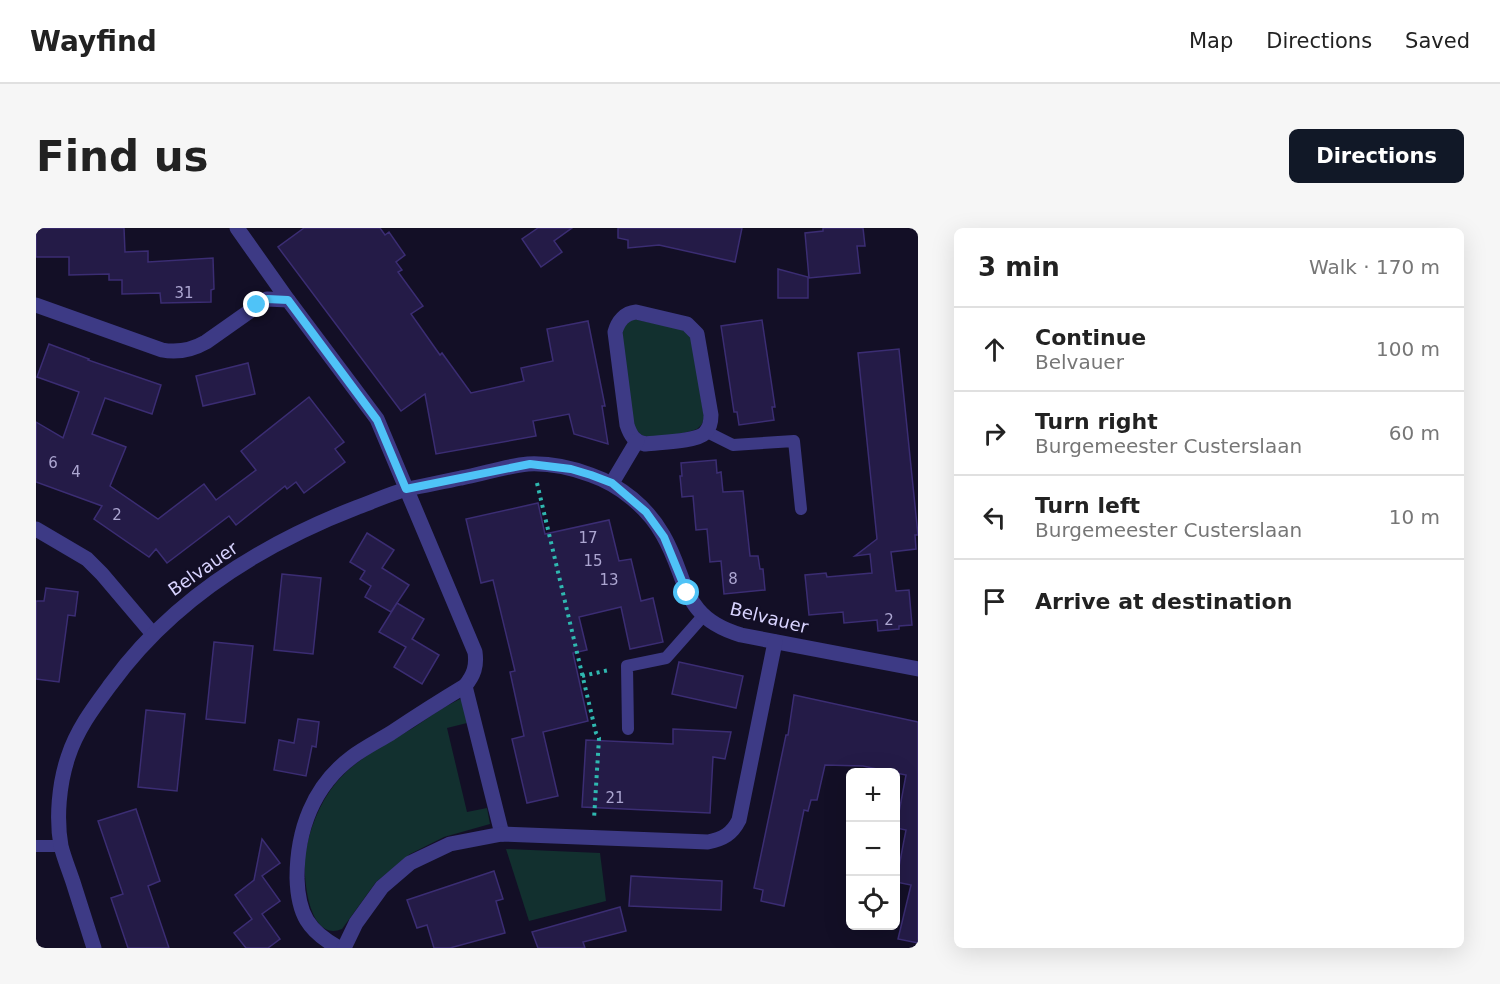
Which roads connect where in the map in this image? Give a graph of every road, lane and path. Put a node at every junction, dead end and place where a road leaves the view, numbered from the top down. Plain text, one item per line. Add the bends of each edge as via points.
1 (237, 228) edge
2 (288, 300) junction
3 (36, 305) edge
4 (707, 432) junction
5 (637, 441) junction
6 (532, 465) junction
7 (612, 483) junction
8 (406, 489) junction
9 (801, 509) dead end
10 (36, 529) edge
11 (704, 615) junction
12 (152, 633) junction
13 (775, 642) junction
14 (627, 666) junction
15 (918, 669) edge
16 (582, 676) junction
17 (465, 686) junction
18 (628, 729) dead end
19 (502, 834) junction
20 (593, 838) junction
21 (36, 846) edge
22 (61, 846) junction
23 (94, 948) edge
24 (339, 948) edge
25 (344, 948) edge

1 - 2 street
2 - 3 street via 267,299 206,342 177,352
2 - 8 street via 377,420
4 - 5 street via 694,438 645,444
4 - 5 street via 711,415 697,334 687,324 630,313 616,326 614,339 627,425
4 - 9 lane via 733,446 794,441
5 - 7 street
6 - 7 street, Belvauer via 571,469
6 - 8 street, Belvauer
6 - 16 path
7 - 11 street, Belvauer via 657,525 687,593
8 - 12 street, Belvauer via 288,537 238,566
8 - 17 street via 475,652 474,673
10 - 12 street via 87,559
11 - 13 street, Belvauer via 725,630
11 - 14 lane via 666,658
12 - 22 street, Belvauer via 79,730 60,794
13 - 15 street, Belvauer
13 - 20 street via 739,820 728,836 708,842
14 - 16 path
14 - 18 lane
16 - 20 path via 599,738
17 - 19 street
17 - 24 street via 352,757 329,779 307,816 297,860 300,902 314,932
19 - 20 street
19 - 25 street via 450,844 410,864 368,904
21 - 22 lane
22 - 23 street, Belvauer

